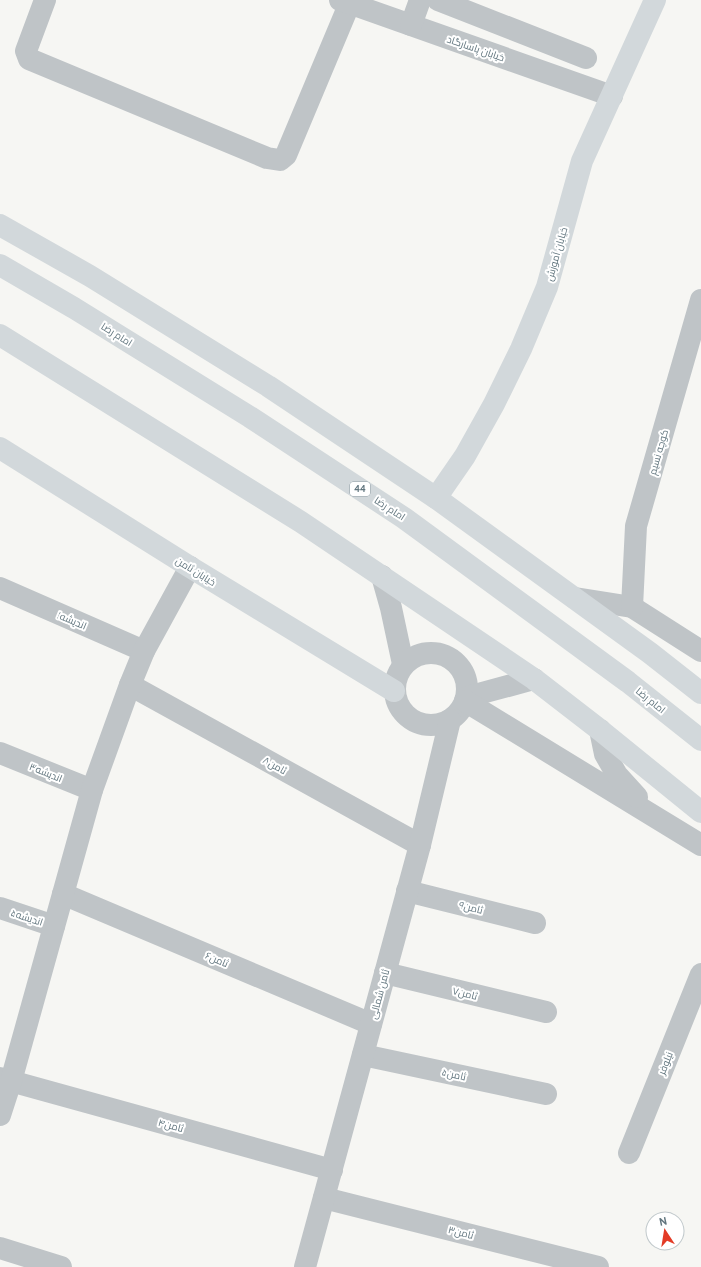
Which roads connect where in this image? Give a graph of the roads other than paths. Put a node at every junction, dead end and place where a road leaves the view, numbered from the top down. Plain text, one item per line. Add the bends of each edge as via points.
1 (45, 0) edge
2 (420, 0) edge
3 (438, 0) edge
4 (655, 0) edge
5 (347, 1) edge
6 (411, 25) junction
7 (586, 58) dead end
8 (612, 96) junction
9 (0, 225) edge
10 (0, 265) edge
11 (701, 300) edge
12 (0, 335) edge
13 (0, 448) edge
14 (436, 498) junction
15 (190, 567) junction
16 (382, 576) junction
17 (0, 588) edge
18 (575, 598) junction
19 (632, 607) junction
20 (144, 651) junction
21 (701, 651) edge
22 (403, 664) junction
23 (534, 679) junction
24 (130, 685) junction
25 (394, 691) junction
26 (701, 693) edge
27 (466, 699) junction
28 (450, 720) junction
29 (600, 730) junction
30 (701, 740) edge
31 (0, 753) edge
32 (92, 790) junction
33 (701, 812) edge
34 (658, 820) junction
35 (420, 845) junction
36 (701, 845) edge
37 (407, 891) junction
38 (63, 894) junction
39 (0, 908) edge
40 (535, 923) dead end
41 (54, 926) junction
42 (385, 973) junction
43 (701, 974) edge
44 (546, 1012) dead end
45 (371, 1024) junction
46 (362, 1055) junction
47 (5, 1079) edge
48 (546, 1094) dead end
49 (0, 1114) edge
50 (629, 1153) dead end
51 (332, 1170) junction
52 (324, 1198) junction
53 (0, 1248) edge
54 (60, 1267) edge
55 (305, 1267) edge
56 (598, 1267) edge

1 - 5 street via 26,51 28,59 268,158 280,160 286,155
2 - 6 street
3 - 7 street
4 - 8 main road, خیابان آموزش
5 - 6 street, خیابان پاسارگاد
6 - 8 street, خیابان پاسارگاد
8 - 14 main road, خیابان آموزش via 582,161 547,288 521,349 494,404
9 - 14 main road via 90,276 268,386
10 - 30 main road, امام رضا / 44 via 250,417 404,518 628,682
11 - 19 street, کوچه نسیم via 636,526
12 - 16 main road via 301,522
13 - 15 main road, خیابان ثامن
14 - 18 main road
15 - 20 street
15 - 25 main road, خیابان ثامن
16 - 22 street
16 - 23 main road
17 - 20 street, اندیشه۱
18 - 19 street
18 - 26 main road
19 - 21 street
20 - 24 street
22 - 25 street via 396,677
22 - 27 street via 419,654 439,652 456,661 466,677
23 - 27 street
23 - 29 main road
24 - 32 street
24 - 35 street, ثامن۸
25 - 28 street via 398,705 407,717 421,724 436,725
27 - 28 street via 459,712
27 - 34 street
28 - 35 street, ثامن شمالی
29 - 33 main road
29 - 34 street via 605,754 617,775
31 - 32 street, اندیشه۳
32 - 38 street
34 - 36 street
35 - 37 street, ثامن شمالی
37 - 40 street, ثامن۹
37 - 42 street, ثامن شمالی
38 - 41 street
38 - 45 street, ثامن۶
39 - 41 street, اندیشه۵
41 - 47 street
42 - 44 street, ثامن۷
42 - 45 street, ثامن شمالی
43 - 50 street, نیلوفر
45 - 46 street, ثامن شمالی
46 - 48 street, ثامن۵
46 - 51 street, ثامن شمالی
47 - 49 street
47 - 51 street, ثامن۴
51 - 52 street, ثامن شمالی
52 - 55 street, ثامن شمالی
52 - 56 street, ثامن۳
53 - 54 street

